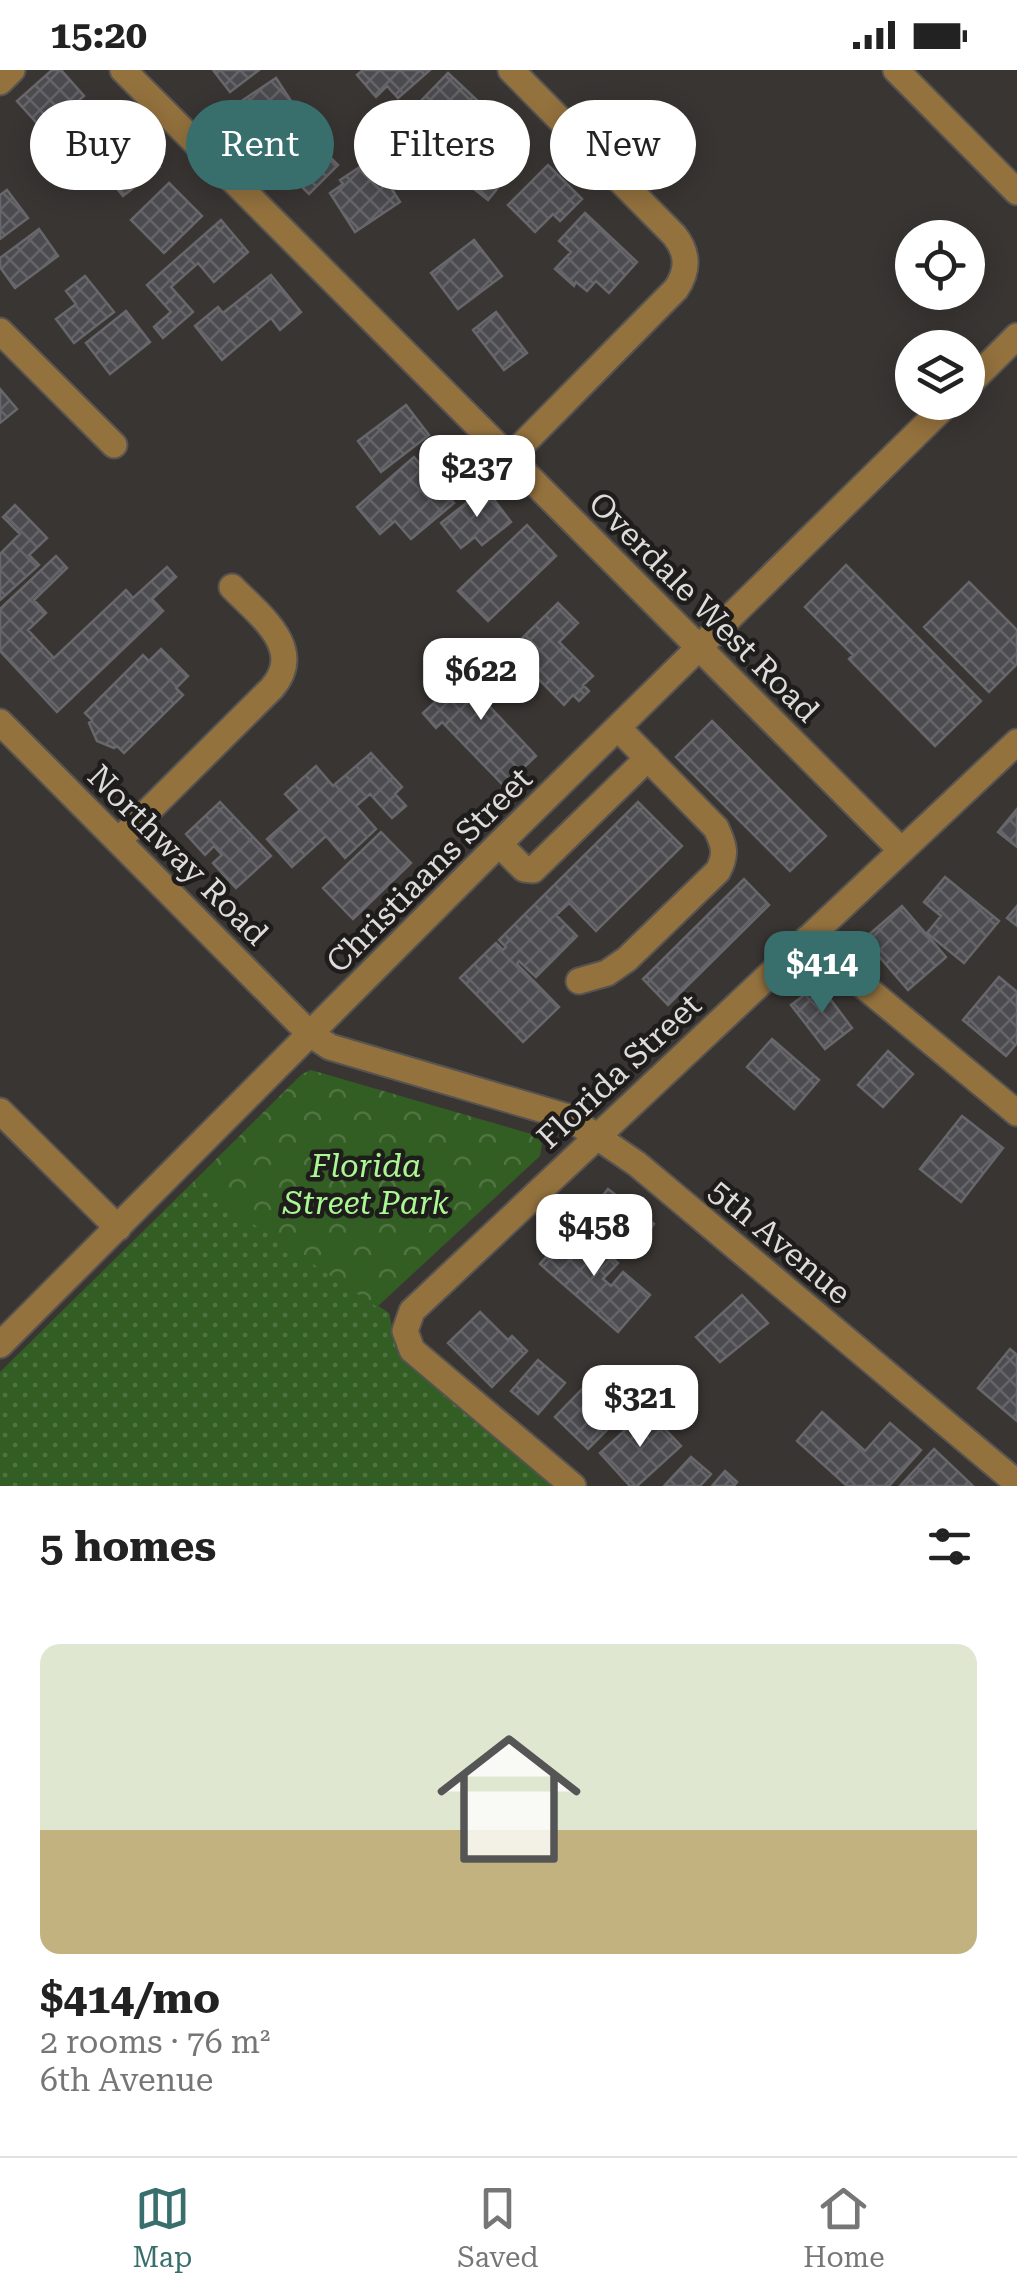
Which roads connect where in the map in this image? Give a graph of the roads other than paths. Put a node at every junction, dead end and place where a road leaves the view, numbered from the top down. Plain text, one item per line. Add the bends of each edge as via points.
1 (12, 70) edge
2 (123, 70) edge
3 (510, 70) edge
4 (896, 70) edge
5 (0, 82) edge
6 (1017, 192) edge
7 (0, 330) edge
8 (1017, 336) edge
9 (985, 367) edge
10 (931, 420) edge
11 (114, 446) dead end
12 (508, 458) junction
13 (232, 587) dead end
14 (700, 650) junction
15 (0, 722) edge
16 (619, 728) junction
17 (1017, 742) edge
18 (648, 758) junction
19 (118, 841) junction
20 (499, 844) junction
21 (901, 850) junction
22 (808, 938) junction
23 (579, 981) dead end
24 (310, 1034) junction
25 (0, 1111) edge
26 (1017, 1112) edge
27 (597, 1136) junction
28 (118, 1228) junction
29 (0, 1345) edge
30 (1017, 1483) edge
31 (573, 1486) edge

1 - 5 street
2 - 12 street, Overdale West Road
3 - 12 street via 674,235 686,260 676,288
4 - 6 street
7 - 11 street
8 - 9 street
10 - 14 street, Christiaans Street
12 - 14 street, Overdale West Road
13 - 19 street via 282,642 283,672
14 - 16 street, Christiaans Street
14 - 21 street, Overdale West Road
15 - 19 street, Northway Road
16 - 18 street
16 - 20 street, Christiaans Street
17 - 21 street, Florida Street
18 - 20 street via 533,870
18 - 23 street via 716,828 724,858 626,960
19 - 24 street, Northway Road
20 - 24 street, Christiaans Street
21 - 22 street, Florida Street
22 - 26 street
22 - 27 street, Florida Street
24 - 27 street, 5th Avenue via 330,1047 568,1117
24 - 28 street, Christiaans Street
25 - 28 street
27 - 30 street, 5th Avenue
27 - 31 street, Florida Street via 418,1304 406,1331 418,1357
28 - 29 street, Christiaans Street

